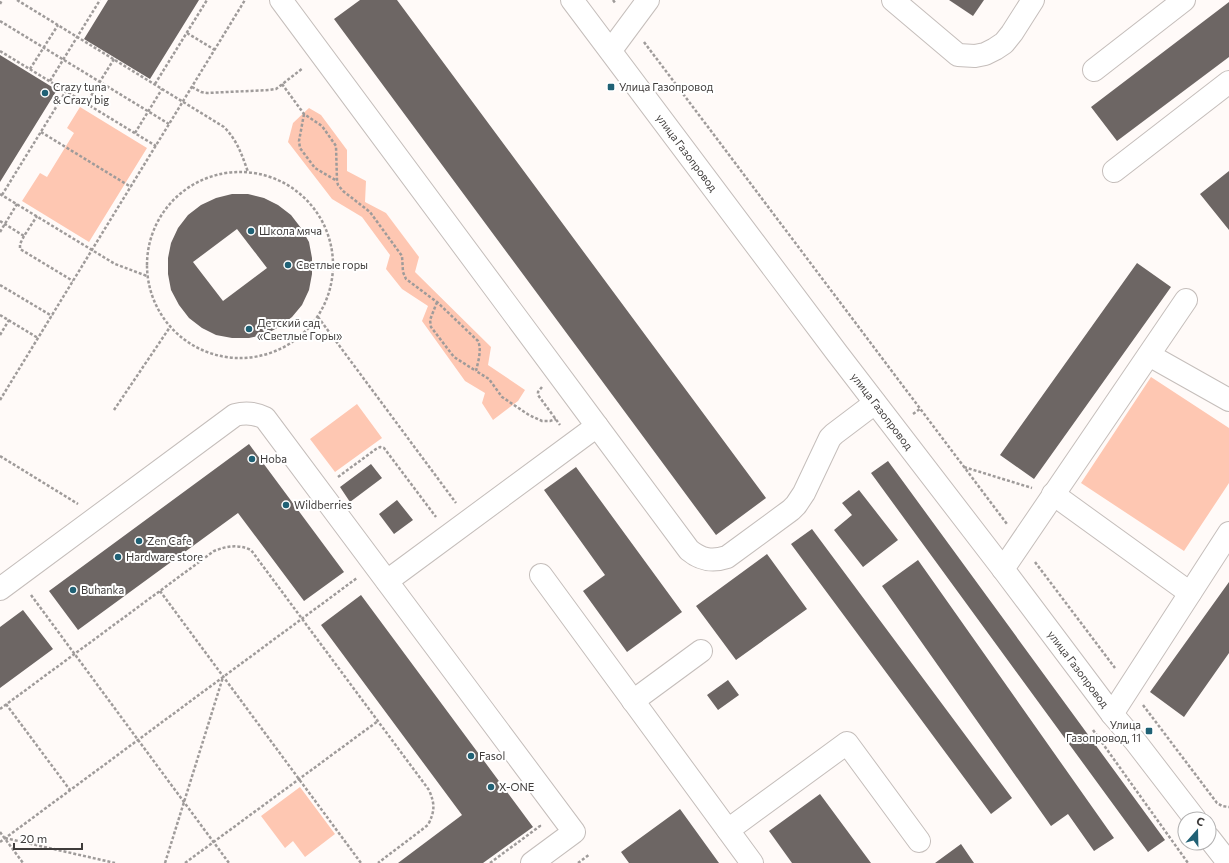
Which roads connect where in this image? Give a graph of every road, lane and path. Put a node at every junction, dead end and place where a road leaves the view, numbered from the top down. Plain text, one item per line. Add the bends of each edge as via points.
1 (2, 0) edge
2 (17, 0) edge
3 (100, 0) edge
4 (207, 0) edge
5 (246, 0) edge
6 (281, 0) edge
7 (572, 0) edge
8 (613, 0) edge
9 (648, 0) edge
10 (893, 0) edge
11 (1033, 0) edge
12 (1184, 0) edge
13 (0, 4) edge
14 (0, 20) edge
15 (630, 23) junction
16 (58, 25) junction
17 (187, 33) junction
18 (78, 37) junction
19 (44, 48) junction
20 (215, 50) junction
21 (611, 50) junction
22 (0, 51) edge
23 (322, 55) junction
24 (114, 59) junction
25 (64, 60) junction
26 (30, 69) junction
27 (1094, 70) dead end
28 (50, 82) junction
29 (100, 82) junction
30 (1229, 82) edge
31 (155, 84) junction
32 (282, 84) junction
33 (192, 87) junction
34 (162, 89) junction
35 (66, 91) junction
36 (183, 102) junction
37 (86, 104) junction
38 (148, 111) junction
39 (304, 114) junction
40 (169, 124) junction
41 (41, 132) junction
42 (135, 133) junction
43 (156, 146) junction
44 (1114, 171) dead end
45 (248, 172) junction
46 (337, 181) junction
47 (131, 187) junction
48 (1, 194) edge
49 (17, 204) junction
50 (37, 216) junction
51 (0, 222) edge
52 (5, 224) junction
53 (0, 232) edge
54 (24, 236) junction
55 (92, 250) junction
56 (147, 276) junction
57 (73, 282) junction
58 (0, 285) edge
59 (1186, 300) dead end
60 (437, 302) junction
61 (0, 315) edge
62 (52, 316) junction
63 (318, 317) junction
64 (9, 320) junction
65 (170, 327) junction
66 (0, 335) edge
67 (38, 338) junction
68 (1149, 355) junction
69 (476, 371) junction
70 (0, 400) edge
71 (1229, 400) edge
72 (875, 403) junction
73 (114, 410) dead end
74 (556, 419) dead end
75 (597, 426) junction
76 (0, 456) edge
77 (963, 466) junction
78 (320, 490) junction
79 (1053, 494) junction
80 (454, 500) dead end
81 (98, 516) junction
82 (437, 519) dead end
83 (1229, 533) edge
84 (1020, 542) junction
85 (1002, 569) junction
86 (352, 573) dead end
87 (541, 575) dead end
88 (356, 579) dead end
89 (387, 581) junction
90 (352, 582) dead end
91 (0, 589) edge
92 (160, 591) junction
93 (1190, 593) junction
94 (35, 601) dead end
95 (302, 619) junction
96 (701, 651) dead end
97 (74, 654) junction
98 (224, 677) junction
99 (633, 701) junction
100 (6, 704) junction
101 (0, 709) edge
102 (1112, 714) junction
103 (378, 721) junction
104 (138, 740) junction
105 (300, 779) junction
106 (70, 790) junction
107 (185, 802) junction
108 (1189, 811) edge
109 (535, 820) dead end
110 (728, 830) junction
111 (0, 832) edge
112 (4, 838) junction
113 (1172, 839) dead end
114 (919, 841) dead end
115 (0, 842) edge
116 (214, 842) junction
117 (1217, 848) edge
118 (590, 854) dead end
119 (1227, 861) edge
120 (23, 863) edge
121 (115, 863) edge
122 (165, 863) edge
123 (185, 863) edge
124 (229, 863) edge
125 (361, 863) edge
126 (378, 863) edge
127 (491, 863) edge
128 (532, 863) edge
129 (578, 863) edge
130 (752, 863) edge
131 (1188, 863) edge

1 - 13 path
2 - 16 path
3 - 18 path
4 - 17 path
5 - 20 path
6 - 23 street
7 - 21 street, улица Газопровод
8 - 15 path
9 - 15 street
10 - 11 street via 958,55 975,56 995,50 1004,43
12 - 27 street
14 - 19 path
15 - 21 street
15 - 77 path
16 - 18 path
16 - 19 path
17 - 20 path
17 - 31 path
18 - 24 path
18 - 25 path
19 - 25 path
19 - 26 path
20 - 33 path
21 - 72 street, улица Газопровод
22 - 26 path
23 - 32 path
23 - 75 street
24 - 29 path
24 - 31 path
25 - 28 path
25 - 29 path
26 - 28 path
28 - 35 path
29 - 37 path
29 - 38 path
30 - 44 street
31 - 34 path
32 - 33 path via 276,89 212,93 204,93
32 - 39 path
33 - 36 path
34 - 36 path
34 - 38 path
35 - 37 path
35 - 41 path
36 - 40 path
36 - 45 path via 228,131 238,144
37 - 42 path
38 - 40 path
38 - 42 path
39 - 46 path via 320,124 336,144
39 - 46 path via 299,141 302,152 315,168
40 - 43 path
41 - 47 path
41 - 48 path
42 - 43 path
43 - 47 path
45 - 56 path via 221,173 195,183 173,200 157,222 148,248
45 - 63 path via 275,178 299,192 318,212 330,237 334,265 330,292
46 - 60 path via 342,192 370,212 402,256 406,280
47 - 55 path
48 - 49 path
49 - 50 path
49 - 52 path
50 - 54 path
50 - 55 path
51 - 52 path
52 - 53 path
52 - 54 path
54 - 57 path via 20,249
55 - 56 path via 115,264
55 - 57 path
56 - 65 path via 155,303
57 - 62 path
58 - 62 path
59 - 68 street
60 - 69 path via 478,342 480,348
60 - 69 path via 430,320 431,327 454,357
61 - 64 path
62 - 67 path
63 - 65 path via 299,338 274,352 247,358 218,356 192,345
63 - 80 path
64 - 66 path
64 - 67 path
65 - 73 path
67 - 70 path
68 - 71 street
68 - 79 street
69 - 74 path via 489,380 502,397 529,415 542,421
72 - 75 street via 830,438 804,493 791,510 727,557 715,560 701,558 689,550
72 - 85 street, улица Газопровод
75 - 89 street
76 - 81 path
77 - 79 path
77 - 84 path
78 - 81 street via 265,418 241,413
78 - 82 path via 376,449 382,448
78 - 89 street
79 - 84 street
79 - 93 street
81 - 91 street
83 - 93 street
84 - 85 street
85 - 102 street, улица Газопровод
86 - 88 path
87 - 99 street
89 - 128 street via 574,832
90 - 95 path
92 - 95 path via 214,552 224,547 239,546 251,550
92 - 97 path
92 - 98 path
93 - 102 street
94 - 97 path
95 - 98 path
95 - 103 path
96 - 99 street
97 - 100 path
97 - 104 path
98 - 104 path
98 - 105 path
98 - 107 path
99 - 110 street
100 - 101 path
100 - 106 path
102 - 108 street, улица Газопровод
103 - 105 path
103 - 126 path via 429,790 434,808 428,825
104 - 106 path
104 - 107 path
105 - 116 path
105 - 125 path
106 - 112 path
107 - 116 path
107 - 122 path
109 - 127 path via 540,826
110 - 114 street via 847,743
110 - 130 street
111 - 112 path
112 - 115 path
112 - 120 path
112 - 121 path
113 - 131 path
116 - 123 path
116 - 124 path
117 - 119 street
118 - 129 path

